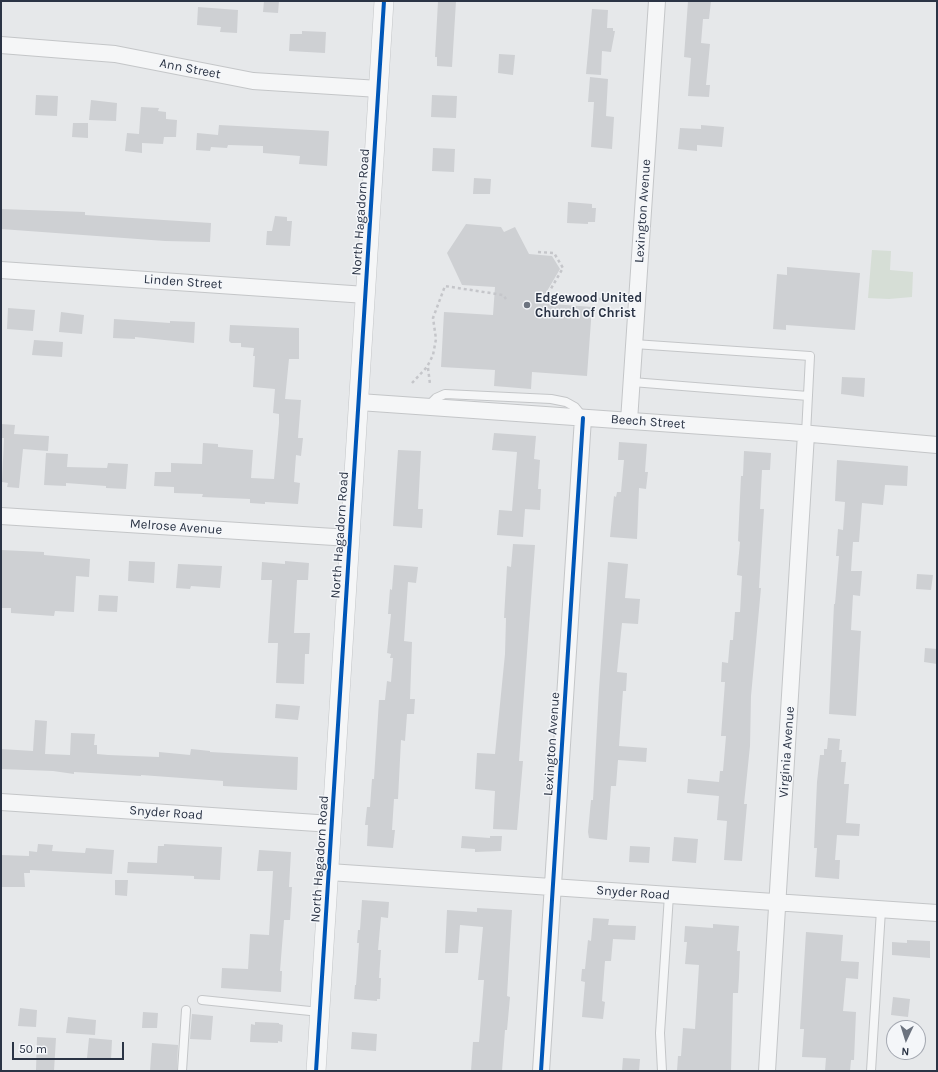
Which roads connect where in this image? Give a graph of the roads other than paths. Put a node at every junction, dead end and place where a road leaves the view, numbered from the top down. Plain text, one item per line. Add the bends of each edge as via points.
1 (384, 1) edge
2 (657, 1) edge
3 (1, 45) edge
4 (379, 89) junction
5 (1, 270) edge
6 (366, 295) junction
7 (634, 344) junction
8 (632, 382) junction
9 (808, 396) junction
10 (359, 402) junction
11 (583, 418) junction
12 (629, 421) junction
13 (806, 434) junction
14 (937, 445) edge
15 (1, 516) edge
16 (350, 538) junction
17 (1, 802) edge
18 (332, 824) junction
19 (329, 872) junction
20 (553, 887) junction
21 (669, 895) junction
22 (777, 903) junction
23 (881, 910) junction
24 (937, 913) edge
25 (202, 1000) dead end
26 (186, 1010) dead end
27 (320, 1012) junction
28 (182, 1071) edge
29 (316, 1071) edge
30 (541, 1071) edge
31 (662, 1071) edge
32 (767, 1071) edge
33 (871, 1071) edge

1 - 4 street, North Hagadorn Road
2 - 7 street, Lexington Avenue
3 - 4 street, Ann Street via 115,54 253,81
4 - 6 street, North Hagadorn Road
5 - 6 street, Linden Street
6 - 10 street, North Hagadorn Road
7 - 8 street, Lexington Avenue
7 - 9 lane via 810,356
8 - 9 lane
8 - 12 street, Lexington Avenue
9 - 13 lane
10 - 11 street, Beech Street
10 - 16 street, North Hagadorn Road
11 - 12 street, Beech Street
11 - 20 street, Lexington Avenue
12 - 13 street, Beech Street
13 - 14 street, Beech Street
13 - 22 street, Virginia Avenue
15 - 16 street, Melrose Avenue
16 - 18 street, North Hagadorn Road
17 - 18 street, Snyder Road
18 - 19 street, North Hagadorn Road
19 - 20 street, Snyder Road
19 - 27 street, North Hagadorn Road
20 - 21 street, Snyder Road
20 - 30 street, Lexington Avenue
21 - 22 street, Snyder Road
21 - 31 lane via 660,1034
22 - 23 street, Snyder Road
22 - 32 street, Virginia Avenue
23 - 24 street, Snyder Road
23 - 33 lane
25 - 27 lane
26 - 28 lane
27 - 29 street, North Hagadorn Road

